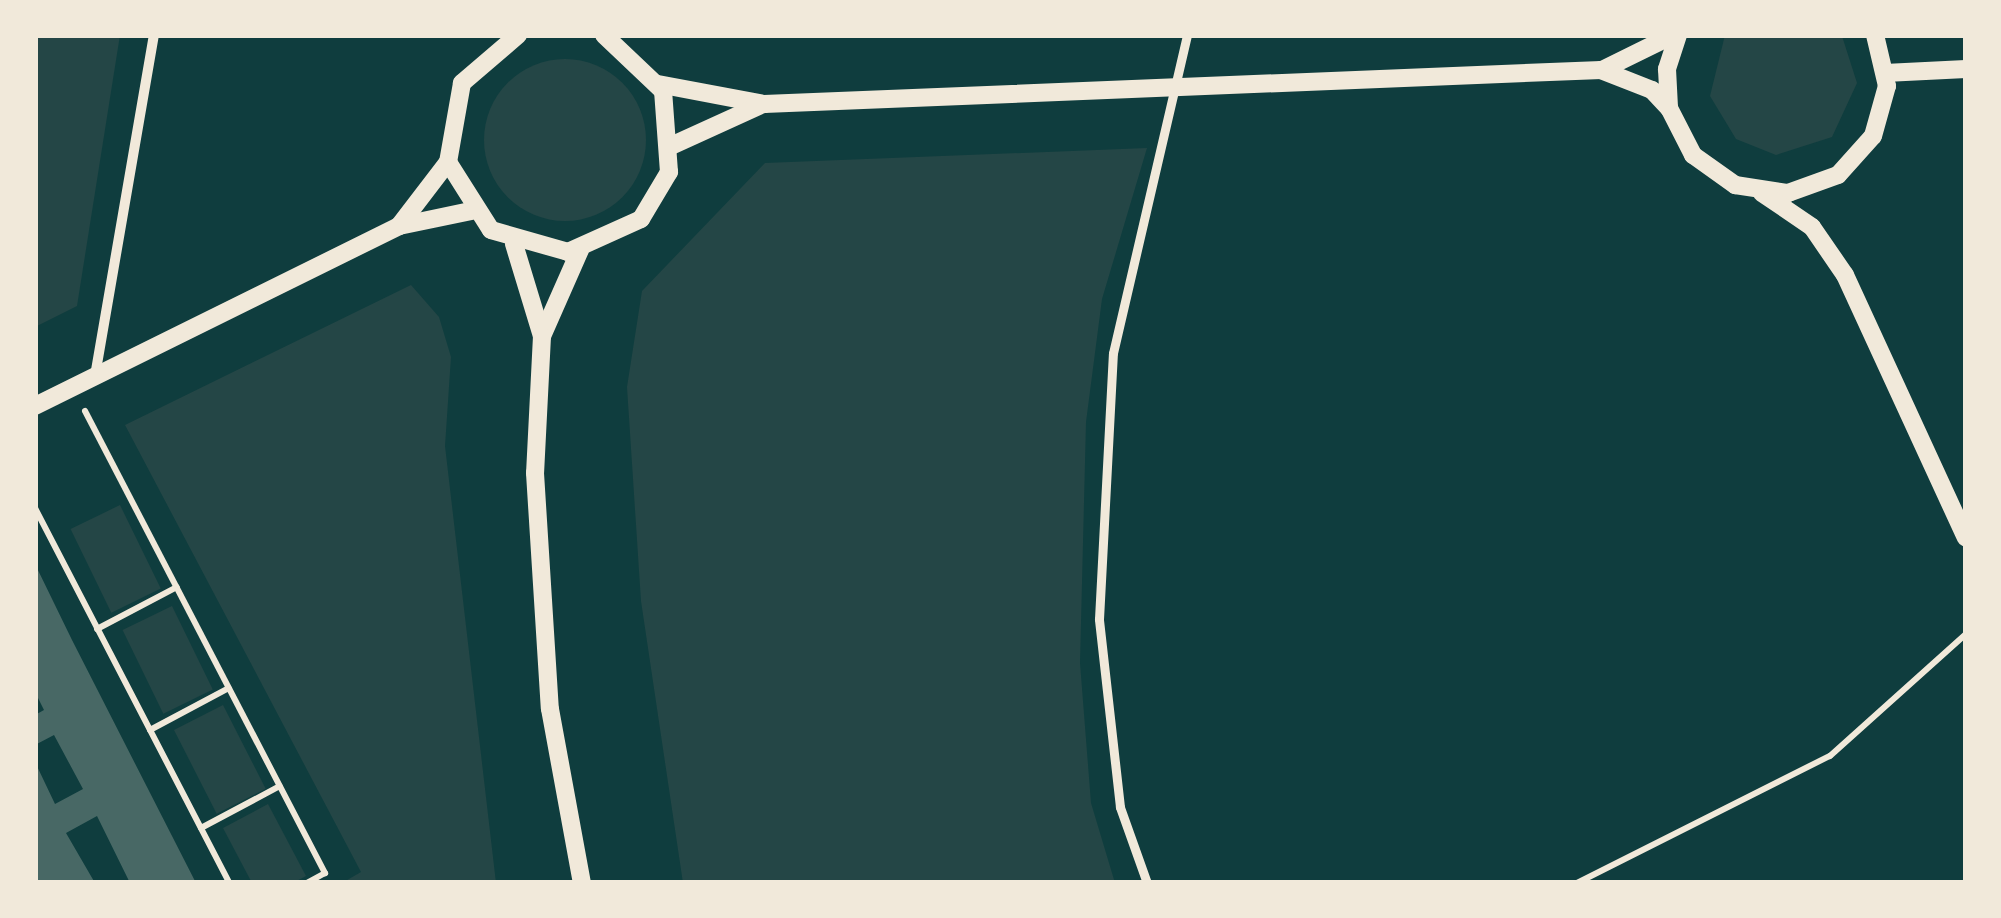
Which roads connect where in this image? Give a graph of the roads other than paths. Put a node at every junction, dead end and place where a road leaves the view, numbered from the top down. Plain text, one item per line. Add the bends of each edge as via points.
1 (154, 35) edge
2 (518, 35) edge
3 (605, 35) edge
4 (1187, 35) edge
5 (1676, 35) edge
6 (1876, 35) edge
7 (1958, 69) edge
8 (1601, 70) junction
9 (1885, 73) junction
10 (658, 84) junction
11 (1179, 84) junction
12 (764, 104) junction
13 (1669, 108) junction
14 (673, 144) junction
15 (448, 162) junction
16 (1761, 192) junction
17 (471, 211) junction
18 (399, 226) junction
19 (514, 244) junction
20 (580, 250) junction
21 (542, 336) junction
22 (94, 377) junction
23 (35, 406) edge
24 (1966, 538) edge
25 (582, 883) edge
26 (1147, 883) edge

1 - 22 street
2 - 15 street via 462,82
3 - 10 street
4 - 11 street
5 - 8 street
5 - 13 street via 1666,69
6 - 9 street
7 - 9 street
8 - 11 street
8 - 13 street via 1652,90
9 - 16 street via 1883,112 1858,158 1813,187
10 - 12 street
10 - 14 street
11 - 12 street
11 - 26 street via 1113,352 1099,618 1120,806
12 - 14 street
13 - 16 street via 1693,155
14 - 20 street via 641,219
15 - 17 street
15 - 18 street
16 - 24 street via 1812,227 1845,274
17 - 18 street
17 - 19 street
18 - 22 street
19 - 20 street
19 - 21 street
20 - 21 street
21 - 25 street via 535,474 550,709
22 - 23 street

